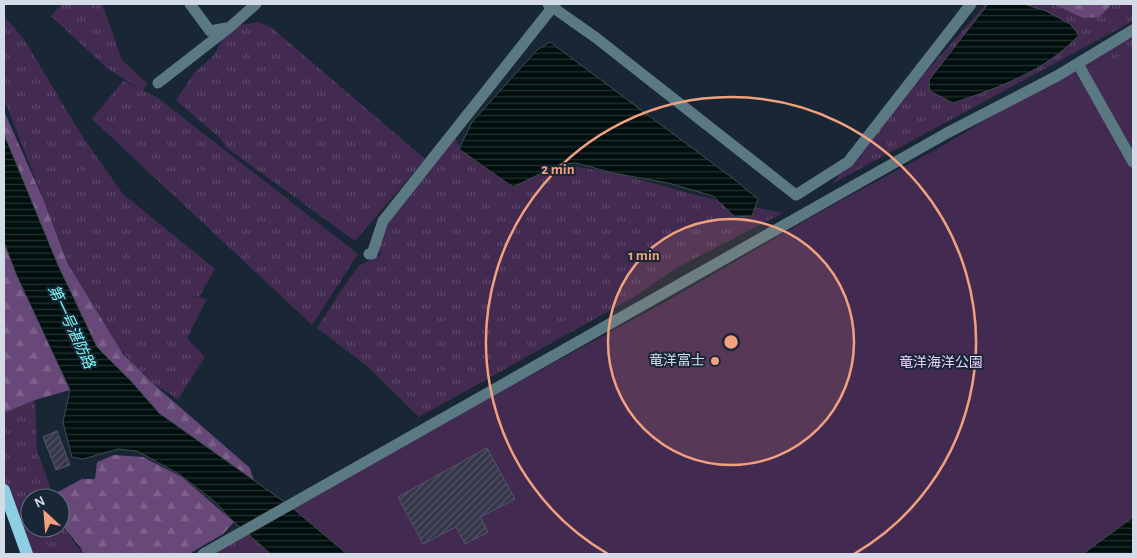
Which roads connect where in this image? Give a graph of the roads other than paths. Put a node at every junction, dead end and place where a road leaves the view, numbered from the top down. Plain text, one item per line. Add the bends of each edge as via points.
1 (190, 4) edge
2 (256, 4) edge
3 (971, 4) edge
4 (552, 5) edge
5 (230, 27) junction
6 (1133, 30) edge
7 (1078, 64) junction
8 (158, 82) dead end
9 (1133, 162) edge
10 (369, 254) dead end
11 (4, 490) edge
12 (21, 540) junction
13 (27, 554) edge
14 (32, 554) edge
15 (203, 554) edge

1 - 5 street via 210,32
2 - 5 street
3 - 4 street via 848,162 796,195
4 - 10 street via 383,221 372,254
5 - 8 street
6 - 7 street
7 - 9 street
7 - 15 street via 947,133
11 - 12 main road
12 - 13 main road
12 - 14 street

